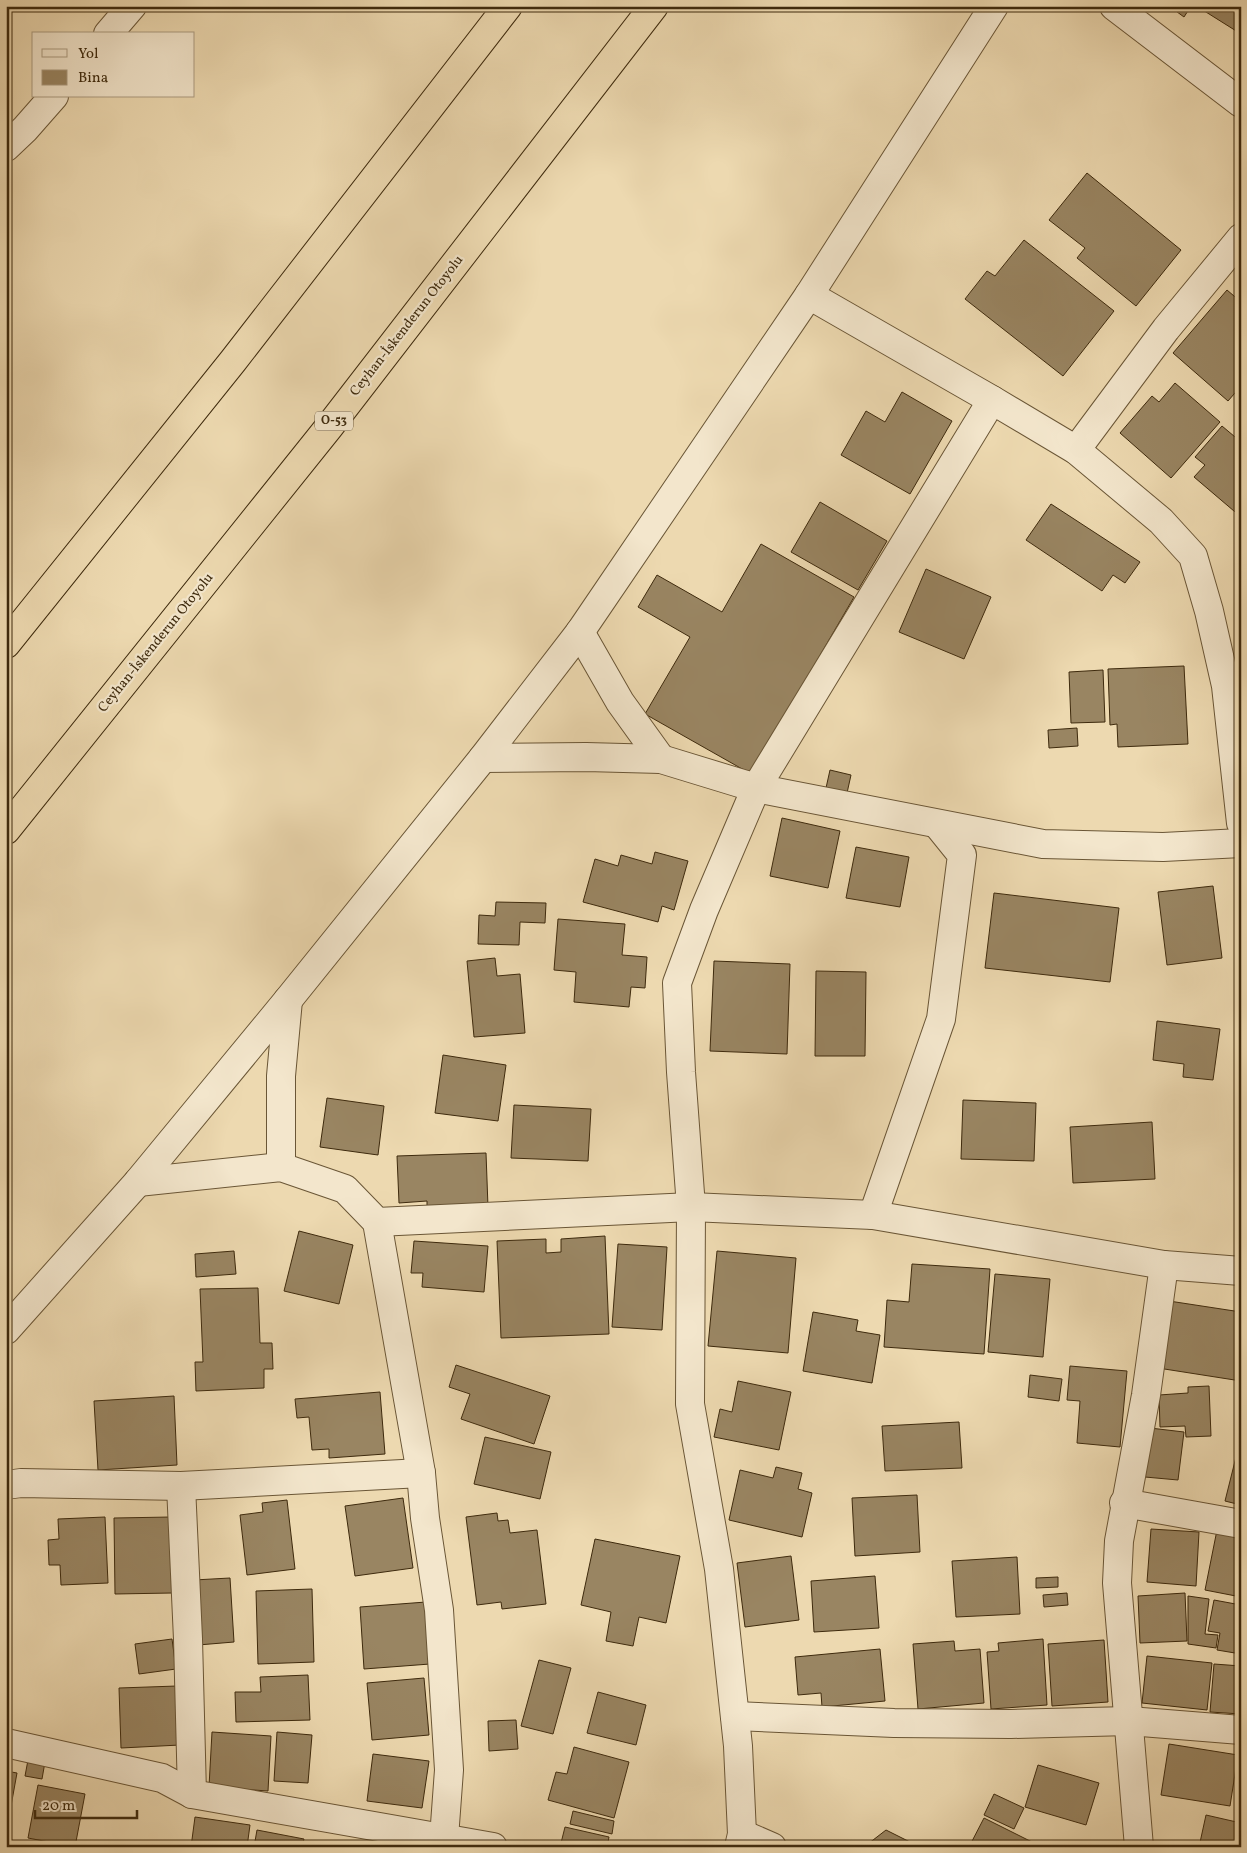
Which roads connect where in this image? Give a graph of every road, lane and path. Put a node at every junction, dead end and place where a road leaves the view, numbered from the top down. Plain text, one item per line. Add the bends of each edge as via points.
1 (132, 6) edge
2 (508, 6) edge
3 (654, 6) edge
4 (994, 6) edge
5 (1114, 6) edge
6 (110, 32) edge
7 (52, 98) edge
8 (1241, 103) edge
9 (12, 135) edge
10 (1241, 238) edge
11 (809, 295) junction
12 (992, 400) junction
13 (1076, 450) junction
14 (580, 632) junction
15 (6, 644) edge
16 (1233, 686) edge
17 (483, 758) junction
18 (661, 759) junction
19 (756, 788) junction
20 (1241, 823) edge
21 (937, 824) junction
22 (6, 830) edge
23 (1241, 843) edge
24 (288, 1000) junction
25 (281, 1166) junction
26 (138, 1182) junction
27 (691, 1207) junction
28 (873, 1215) junction
29 (377, 1222) junction
30 (1164, 1265) junction
31 (1241, 1271) edge
32 (6, 1330) edge
33 (421, 1473) junction
34 (11, 1478) edge
35 (180, 1486) junction
36 (1124, 1503) junction
37 (1241, 1524) edge
38 (735, 1716) junction
39 (1129, 1722) junction
40 (1241, 1730) edge
41 (6, 1743) edge
42 (192, 1794) junction
43 (444, 1838) junction
44 (741, 1840) edge
45 (493, 1847) edge
46 (772, 1847) edge
47 (1139, 1847) edge

1 - 6 street
2 - 15 highway via 233,361
3 - 22 highway, Ceyhan-İskenderun Otoyolu / O-53 via 329,427
4 - 11 street
5 - 8 street
7 - 9 street
10 - 13 street via 1166,329
11 - 12 street
11 - 14 street
12 - 13 street
12 - 19 street
13 - 16 street via 1161,521 1193,556
14 - 17 street
14 - 18 street via 620,702
16 - 20 street
17 - 18 street
17 - 24 street
18 - 19 street
19 - 21 street
19 - 27 street via 677,983
21 - 23 street via 1042,844 1163,847
21 - 28 street via 962,855 941,1018
24 - 25 street via 282,1076
24 - 26 street
25 - 26 street
25 - 29 street via 345,1189
26 - 32 street
27 - 28 street
27 - 29 street
27 - 38 street via 690,1404 719,1569
28 - 30 street
29 - 33 street
30 - 31 street
30 - 36 street via 1146,1395
33 - 35 street
33 - 43 street via 441,1629 449,1770
34 - 35 street
35 - 42 street
36 - 37 street
36 - 39 street via 1117,1583
38 - 39 street via 894,1723
38 - 44 street
39 - 40 street
39 - 47 street
41 - 42 street via 162,1778
42 - 43 street
43 - 45 street
44 - 46 street

